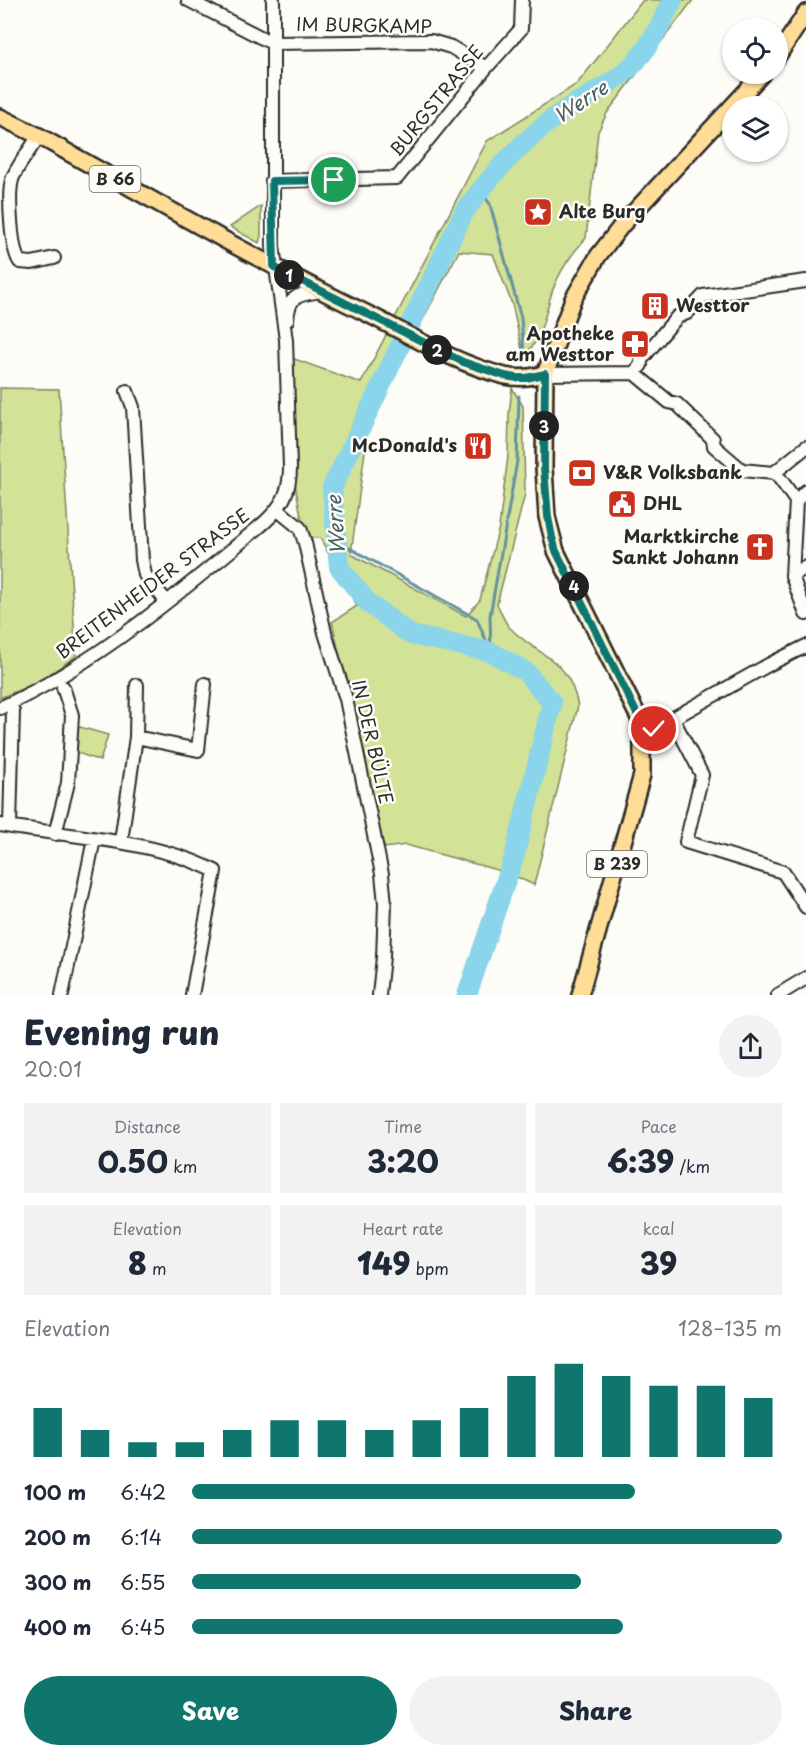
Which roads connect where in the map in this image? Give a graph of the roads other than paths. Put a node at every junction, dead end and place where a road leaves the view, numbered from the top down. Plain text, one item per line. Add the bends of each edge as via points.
1 (188, 0) edge
2 (273, 0) edge
3 (522, 0) edge
4 (806, 13) edge
5 (788, 40) edge
6 (272, 43) junction
7 (486, 68) junction
8 (753, 84) edge
9 (0, 117) edge
10 (39, 136) junction
11 (272, 181) junction
12 (54, 258) dead end
13 (274, 267) junction
14 (806, 281) edge
15 (321, 291) junction
16 (286, 340) junction
17 (634, 373) junction
18 (545, 374) junction
19 (127, 391) dead end
20 (806, 447) edge
21 (774, 473) junction
22 (803, 496) edge
23 (278, 510) junction
24 (806, 567) edge
25 (792, 576) junction
26 (166, 601) junction
27 (806, 614) edge
28 (806, 646) edge
29 (205, 684) dead end
30 (137, 686) dead end
31 (63, 687) dead end
32 (0, 708) edge
33 (13, 711) dead end
34 (673, 719) junction
35 (642, 732) junction
36 (136, 737) junction
37 (5, 826) edge
38 (55, 834) junction
39 (94, 839) junction
40 (121, 841) junction
41 (806, 907) edge
42 (806, 978) edge
43 (62, 995) edge
44 (192, 995) edge
45 (379, 995) edge
46 (580, 995) edge
47 (778, 995) edge

1 - 6 street
2 - 6 street
3 - 7 street, BURGSTRASSE via 521,29
4 - 5 main road
6 - 7 street, IM BURGKAMP via 430,41 451,47
6 - 11 street
7 - 11 street, BURGSTRASSE via 397,178
8 - 18 main road via 598,256 573,299
9 - 10 main road, B 66
10 - 12 street via 12,180 12,236 20,262
10 - 13 main road, B 66
11 - 13 street
13 - 15 main road, B 66
13 - 16 street
14 - 17 street via 703,296 659,337
15 - 16 street via 296,296 291,301
15 - 18 main road, B 66 via 463,362 505,376
16 - 23 street, BREITENHEIDER STRASSE via 290,482
17 - 18 street
17 - 21 street via 669,402 677,404 713,439 714,446 742,470
18 - 35 main road, B 239 via 544,468 552,537 639,718
19 - 26 street via 133,407 142,560 145,574
20 - 21 street
21 - 22 street
22 - 25 street
23 - 26 street, BREITENHEIDER STRASSE
23 - 45 street, IN DER BÜLTE via 300,528 325,633 346,699 382,874 383,957
24 - 25 street
25 - 27 street
26 - 32 street, BREITENHEIDER STRASSE via 110,644 36,691
28 - 34 street
29 - 36 street via 198,750
30 - 36 street
31 - 38 street via 72,715 68,783
33 - 37 street
34 - 35 street
34 - 41 street via 702,776 686,842 783,872
35 - 46 main road, B 239 via 642,775
36 - 40 street
37 - 38 street
38 - 39 street
39 - 40 street
39 - 43 street
40 - 44 street via 198,862 215,872
42 - 47 street

